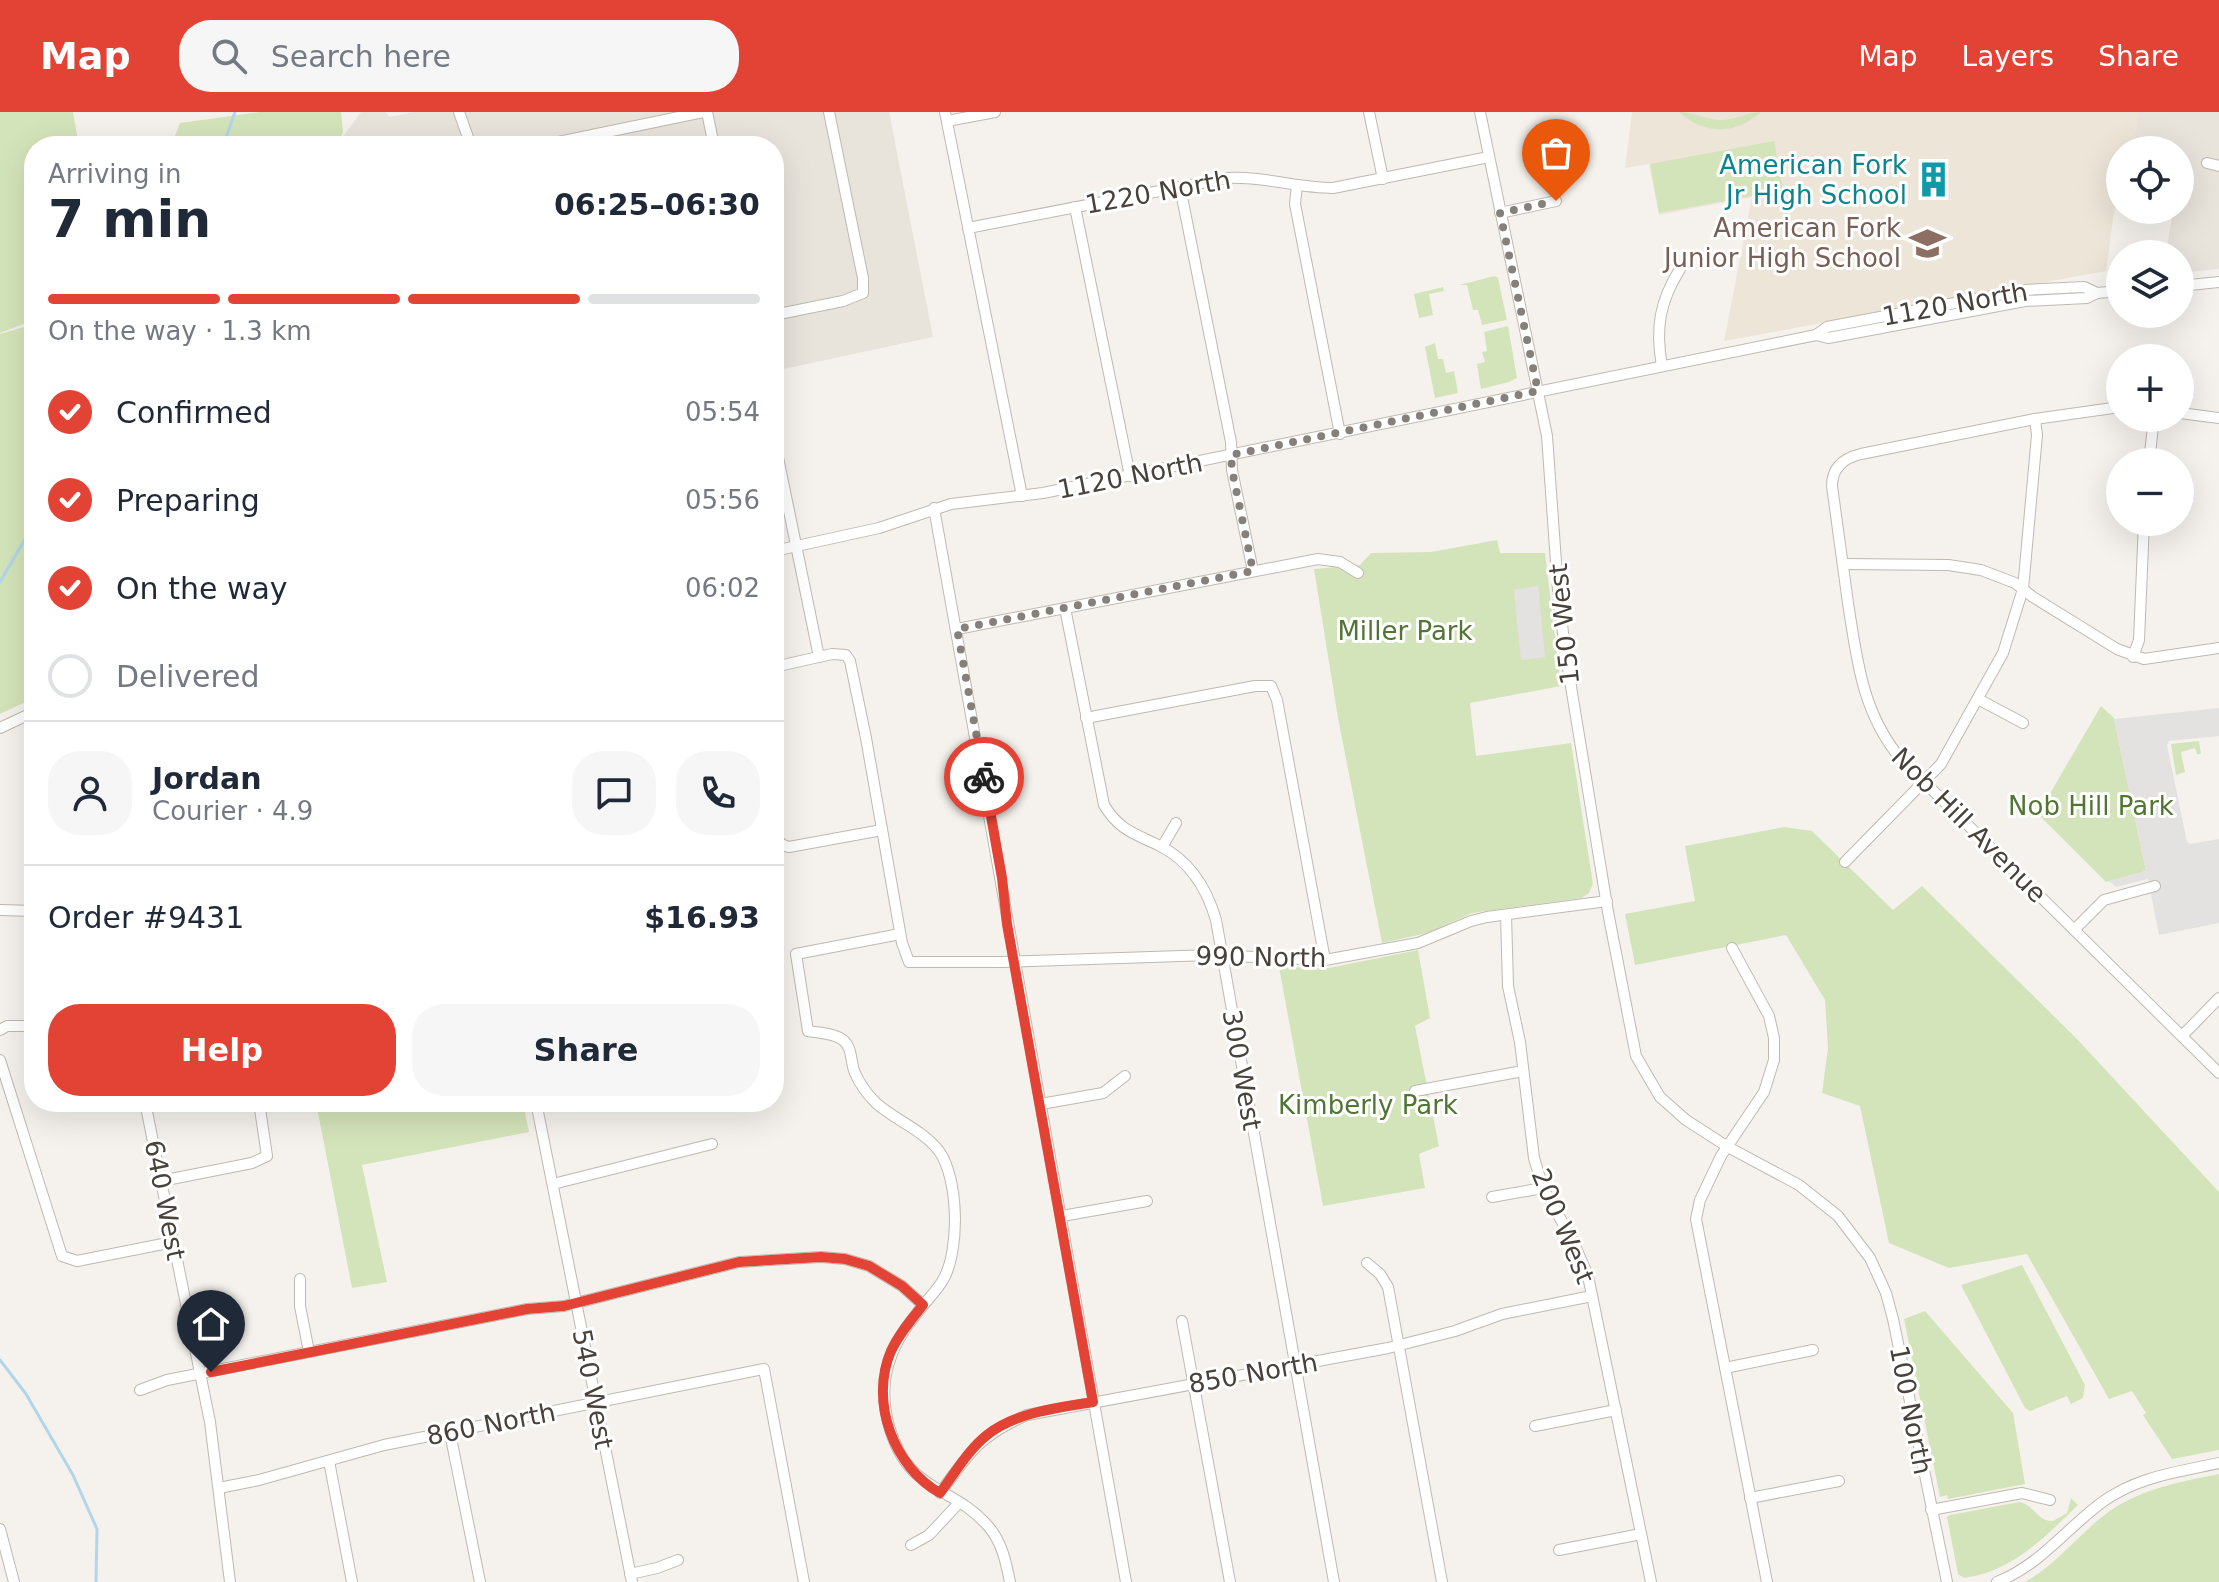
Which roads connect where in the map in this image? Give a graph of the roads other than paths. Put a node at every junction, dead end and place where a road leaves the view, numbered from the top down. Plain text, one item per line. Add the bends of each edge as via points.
1 (459, 112) edge
2 (705, 112) edge
3 (829, 112) edge
4 (995, 112) edge
5 (1369, 112) edge
6 (1480, 112) edge
7 (946, 117) edge
8 (467, 136) edge
9 (610, 136) edge
10 (711, 136) edge
11 (1489, 157) junction
12 (2207, 163) dead end
13 (2219, 166) edge
14 (1383, 179) junction
15 (1297, 185) junction
16 (1180, 187) junction
17 (1556, 201) dead end
18 (1075, 207) junction
19 (1500, 213) junction
20 (968, 228) junction
21 (1680, 269) dead end
22 (2219, 282) edge
23 (2194, 285) edge
24 (2106, 292) edge
25 (784, 313) edge
26 (1662, 366) junction
27 (1538, 391) junction
28 (2106, 409) edge
29 (2194, 415) edge
30 (2219, 418) edge
31 (2035, 419) junction
32 (1340, 434) junction
33 (1231, 455) junction
34 (1130, 476) junction
35 (784, 487) edge
36 (1022, 496) junction
37 (934, 508) junction
38 (2143, 536) edge
39 (796, 546) junction
40 (784, 549) edge
41 (1843, 564) junction
42 (1253, 571) junction
43 (1358, 573) dead end
44 (2023, 589) junction
45 (1065, 608) junction
46 (957, 629) junction
47 (2219, 648) edge
48 (819, 657) junction
49 (2133, 657) junction
50 (784, 665) edge
51 (1978, 699) junction
52 (24, 717) edge
53 (1086, 718) junction
54 (2023, 723) dead end
55 (0, 728) edge
56 (1923, 783) junction
57 (1176, 823) dead end
58 (882, 830) junction
59 (784, 846) edge
60 (1162, 847) junction
61 (1845, 862) dead end
62 (2155, 886) dead end
63 (1607, 901) junction
64 (0, 910) edge
65 (24, 911) edge
66 (1506, 915) junction
67 (2074, 930) junction
68 (900, 934) junction
69 (1732, 948) dead end
70 (1222, 955) junction
71 (1325, 960) junction
72 (1014, 961) junction
73 (2219, 998) edge
74 (24, 1026) edge
75 (0, 1030) edge
76 (2182, 1036) junction
77 (0, 1060) edge
78 (1523, 1071) junction
79 (2219, 1073) edge
80 (1125, 1076) dead end
81 (1415, 1091) dead end
82 (1041, 1104) junction
83 (147, 1112) edge
84 (260, 1112) edge
85 (538, 1112) edge
86 (712, 1144) dead end
87 (1728, 1147) junction
88 (161, 1181) junction
89 (553, 1184) junction
90 (1543, 1188) junction
91 (1492, 1197) dead end
92 (1147, 1201) dead end
93 (1062, 1216) junction
94 (173, 1242) junction
95 (1367, 1263) dead end
96 (300, 1279) dead end
97 (1592, 1296) junction
98 (576, 1304) junction
99 (923, 1305) junction
100 (1182, 1321) dead end
101 (1398, 1345) junction
102 (1813, 1350) dead end
103 (309, 1352) junction
104 (1294, 1365) junction
105 (1725, 1368) junction
106 (200, 1374) junction
107 (1194, 1383) junction
108 (140, 1390) dead end
109 (1093, 1402) junction
110 (596, 1404) junction
111 (1616, 1410) junction
112 (1535, 1426) dead end
113 (450, 1433) junction
114 (329, 1461) junction
115 (2219, 1463) edge
116 (1839, 1481) dead end
117 (219, 1488) junction
118 (940, 1493) junction
119 (1750, 1498) junction
120 (2050, 1500) dead end
121 (958, 1504) junction
122 (1931, 1510) junction
123 (0, 1529) edge
124 (1641, 1534) junction
125 (911, 1545) dead end
126 (1559, 1550) dead end
127 (678, 1560) dead end
128 (629, 1580) edge
129 (14, 1582) edge
130 (230, 1582) edge
131 (352, 1582) edge
132 (480, 1582) edge
133 (804, 1582) edge
134 (1010, 1582) edge
135 (1126, 1582) edge
136 (1230, 1582) edge
137 (1334, 1582) edge
138 (1442, 1582) edge
139 (1651, 1582) edge
140 (1767, 1582) edge
141 (1947, 1582) edge
142 (1997, 1582) edge

1 - 8 street
2 - 9 street
2 - 10 street
3 - 25 street via 863,293
4 - 7 street
5 - 14 street
6 - 11 street, 150 West
7 - 20 street
11 - 14 street, 1220 North
11 - 19 street, 150 West
12 - 13 street
14 - 15 street, 1220 North via 1333,188
15 - 16 street, 1220 North via 1244,177
15 - 32 street via 1295,204
16 - 18 street, 1220 North
16 - 33 street
17 - 19 street
18 - 20 street, 1220 North
18 - 34 street
19 - 27 street, 150 West
20 - 36 street
21 - 26 street via 1659,317
22 - 23 street
24 - 26 street, 1120 North via 2084,287 2024,290 1827,327 1816,335
26 - 27 street, 1120 North
27 - 32 street, 1120 North
27 - 63 street, 150 West via 1550,456 1565,650
28 - 31 street
29 - 30 street
31 - 41 street, Nob Hill Avenue via 1850,457 1837,467 1832,486
31 - 44 street
32 - 33 street, 1120 North
33 - 34 street, 1120 North
33 - 42 street
34 - 36 street, 1120 North
35 - 39 street
36 - 37 street, 1120 North
37 - 39 street, 1120 North via 879,528
37 - 46 street
38 - 49 street via 2139,640
39 - 40 street, 1120 North
39 - 48 street
41 - 44 street via 1967,566
41 - 56 street, Nob Hill Avenue via 1869,708 1887,742
42 - 43 street via 1318,559 1340,562
42 - 45 street
44 - 49 street
44 - 51 street via 2008,641
45 - 46 street
45 - 53 street, 300 West
46 - 72 street
47 - 49 street via 2156,660
48 - 50 street
48 - 58 street via 846,655 852,667
51 - 54 street
51 - 56 street via 1946,757
52 - 55 street
53 - 60 street, 300 West via 1104,805 1120,826
53 - 71 street via 1271,686
56 - 61 street
56 - 67 street, Nob Hill Avenue
57 - 60 street
58 - 59 street
58 - 68 street
60 - 70 street, 300 West via 1186,865 1207,894
62 - 67 street via 2104,900
63 - 66 street, 990 North
63 - 87 street, 150 West via 1636,1056 1660,1097
64 - 65 street
66 - 71 street, 990 North via 1471,921 1394,949
66 - 78 street, 200 West via 1508,986
67 - 76 street, Nob Hill Avenue
68 - 72 street, 990 North via 909,962
68 - 99 street via 796,954 808,1031 844,1041 866,1092 929,1141 947,1167 954,1201 951,1255 945,1277
69 - 87 street via 1769,1016 1774,1049 1769,1082
70 - 71 street, 990 North
70 - 72 street, 990 North
70 - 104 street, 300 West
72 - 82 street
73 - 76 street
74 - 75 street
76 - 79 street, Nob Hill Avenue
77 - 94 street via 57,1248 65,1259
78 - 81 street
78 - 90 street, 200 West via 1531,1147
80 - 82 street via 1103,1093
82 - 93 street
83 - 88 street, 640 West
84 - 88 street via 267,1156
85 - 89 street, 540 West
86 - 89 street
87 - 105 street via 1700,1200 1696,1219
87 - 122 street, 100 North via 1822,1201 1861,1244 1886,1293
88 - 94 street, 640 West
89 - 98 street, 540 West
90 - 91 street
90 - 97 street, 200 West via 1579,1254
92 - 93 street
93 - 109 street
94 - 106 street, 640 West
95 - 101 street via 1388,1287
96 - 103 street
97 - 101 street, 850 North via 1502,1314
97 - 111 street, 200 West
98 - 99 street via 739,1262 821,1257 869,1266
98 - 103 street
98 - 110 street, 540 West
99 - 118 street via 892,1351 884,1400 890,1431 904,1458
100 - 107 street
101 - 104 street, 850 North
101 - 138 street
102 - 105 street
103 - 106 street
104 - 107 street, 850 North
104 - 137 street, 300 West
105 - 119 street
106 - 108 street
106 - 117 street, 640 West
107 - 109 street, 850 North
107 - 136 street
109 - 118 street, 850 North via 1027,1415 997,1428
109 - 135 street
110 - 113 street, 860 North
110 - 128 street, 540 West
110 - 133 street, 860 North via 764,1369
111 - 112 street
111 - 124 street, 200 West
113 - 114 street, 860 North
113 - 132 street
114 - 117 street, 860 North
114 - 131 street
115 - 142 street via 2154,1476 2110,1497 2035,1562
116 - 119 street
117 - 130 street, 640 West
118 - 121 street
119 - 140 street
120 - 122 street via 2022,1493
121 - 125 street via 929,1535
121 - 134 street via 990,1528
122 - 141 street, 100 North
123 - 129 street
124 - 126 street
124 - 139 street, 200 West
127 - 128 street

